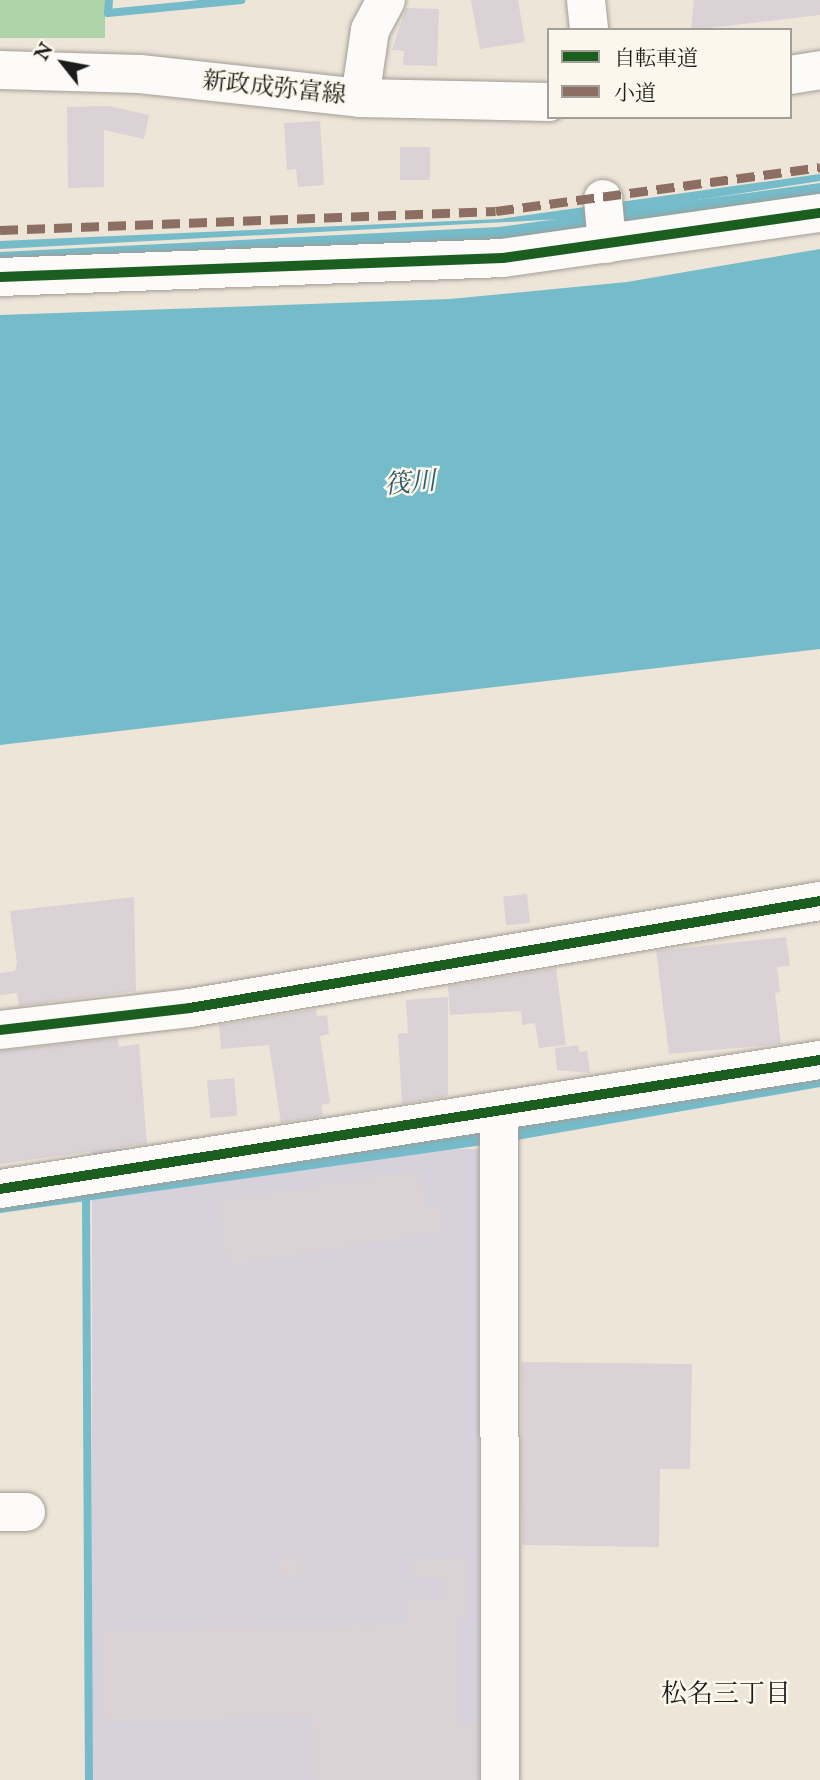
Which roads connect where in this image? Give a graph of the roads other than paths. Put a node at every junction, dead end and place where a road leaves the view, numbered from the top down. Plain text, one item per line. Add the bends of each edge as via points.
1 (386, 0) edge
2 (586, 0) edge
3 (589, 28) edge
4 (0, 70) edge
5 (820, 70) edge
6 (792, 75) edge
7 (360, 98) junction
8 (547, 102) edge
9 (820, 213) edge
10 (0, 277) edge
11 (820, 901) edge
12 (0, 1030) edge
13 (820, 1060) edge
14 (500, 1126) junction
15 (0, 1189) edge
16 (500, 1780) edge

1 - 7 street via 370,30
2 - 3 street
4 - 7 street, 新政成弥富線 via 140,74
5 - 6 street
7 - 8 street, 新政成弥富線
9 - 10 street via 605,221 489,258
11 - 12 street via 190,1008
13 - 14 street
14 - 15 street
14 - 16 street

